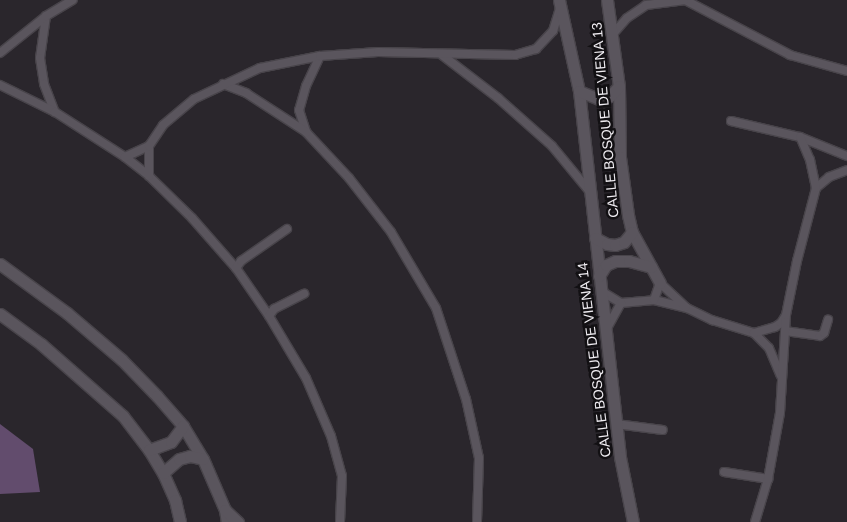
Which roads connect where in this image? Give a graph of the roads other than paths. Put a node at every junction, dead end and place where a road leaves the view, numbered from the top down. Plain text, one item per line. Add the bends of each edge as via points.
1 (73, 0) edge
2 (607, 0) edge
3 (685, 0) edge
4 (560, 3) edge
5 (46, 16) junction
6 (613, 34) junction
7 (0, 53) edge
8 (442, 55) junction
9 (320, 56) junction
10 (847, 71) edge
11 (223, 84) junction
12 (0, 85) edge
13 (619, 86) junction
14 (579, 91) junction
15 (55, 112) junction
16 (731, 121) dead end
17 (306, 132) junction
18 (800, 137) junction
19 (150, 146) junction
20 (847, 156) edge
21 (125, 157) junction
22 (847, 170) edge
23 (149, 176) junction
24 (816, 188) junction
25 (591, 194) junction
26 (287, 229) dead end
27 (632, 232) junction
28 (595, 238) junction
29 (0, 264) edge
30 (651, 267) junction
31 (236, 268) junction
32 (599, 276) junction
33 (660, 283) junction
34 (601, 291) junction
35 (304, 294) dead end
36 (654, 300) junction
37 (621, 303) junction
38 (687, 308) junction
39 (0, 314) edge
40 (786, 315) junction
41 (269, 316) junction
42 (828, 320) dead end
43 (785, 331) junction
44 (605, 332) junction
45 (754, 333) junction
46 (782, 380) junction
47 (616, 424) junction
48 (183, 426) junction
49 (663, 430) dead end
50 (149, 450) junction
51 (203, 458) junction
52 (724, 472) dead end
53 (163, 473) junction
54 (768, 479) junction
55 (225, 510) junction
56 (478, 521) edge
57 (180, 522) edge
58 (227, 522) edge
59 (238, 522) edge
60 (340, 522) edge
61 (633, 522) edge
62 (756, 522) edge

1 - 5 street
2 - 6 street, CALLE BOSQUE DE VIENA 13
3 - 6 street via 646,5 627,18
3 - 10 street via 790,55
4 - 8 street via 553,31 536,49 515,54
4 - 14 street, CALLE BOSQUE DE VIENA 13
5 - 7 street
5 - 15 street via 40,58 44,84
6 - 13 street, CALLE BOSQUE DE VIENA 13
8 - 9 street via 378,52
8 - 25 street via 498,98 552,146
9 - 11 street via 260,68
9 - 17 street via 299,110
11 - 17 street via 246,93
11 - 19 street via 194,99 163,125
12 - 15 street
13 - 14 street via 610,96 599,99
13 - 27 street, CALLE BOSQUE DE VIENA 13 via 620,157
14 - 25 street, CALLE BOSQUE DE VIENA 13
15 - 21 street
16 - 18 street
17 - 56 street via 349,178 391,232 436,308 466,399 479,458
18 - 20 street
18 - 24 street via 810,160
19 - 21 street
19 - 23 street
21 - 23 street
22 - 24 street via 829,177
23 - 31 street
24 - 40 street
25 - 28 street, CALLE BOSQUE DE VIENA 14
26 - 31 street via 241,261
27 - 28 street via 624,242 615,245
27 - 30 street, CALLE BOSQUE DE VIENA 13
28 - 32 street, CALLE BOSQUE DE VIENA 14
29 - 48 street via 67,313 122,360
30 - 32 street via 615,261 606,265
30 - 33 street, CALLE BOSQUE DE VIENA 13
31 - 41 street
32 - 34 street, CALLE BOSQUE DE VIENA 14
33 - 36 street
33 - 38 street, CALLE BOSQUE DE VIENA 13
34 - 37 street
34 - 44 street, CALLE BOSQUE DE VIENA 14
35 - 41 street via 274,309
36 - 37 street
36 - 38 street
37 - 44 street
38 - 45 street via 712,320
39 - 50 street via 94,389 123,416
40 - 43 street
40 - 45 street via 774,327
41 - 60 street via 306,378 331,436 342,476
42 - 43 street via 820,336
43 - 46 street
44 - 47 street, CALLE BOSQUE DE VIENA 14
45 - 46 street via 769,348
46 - 54 street via 780,413
47 - 49 street
47 - 61 street, CALLE BOSQUE DE VIENA 14
48 - 50 street via 170,442
48 - 51 street
50 - 53 street
51 - 53 street via 190,456 179,459
51 - 55 street
52 - 54 street
53 - 57 street
54 - 62 street
55 - 58 street
55 - 59 street

